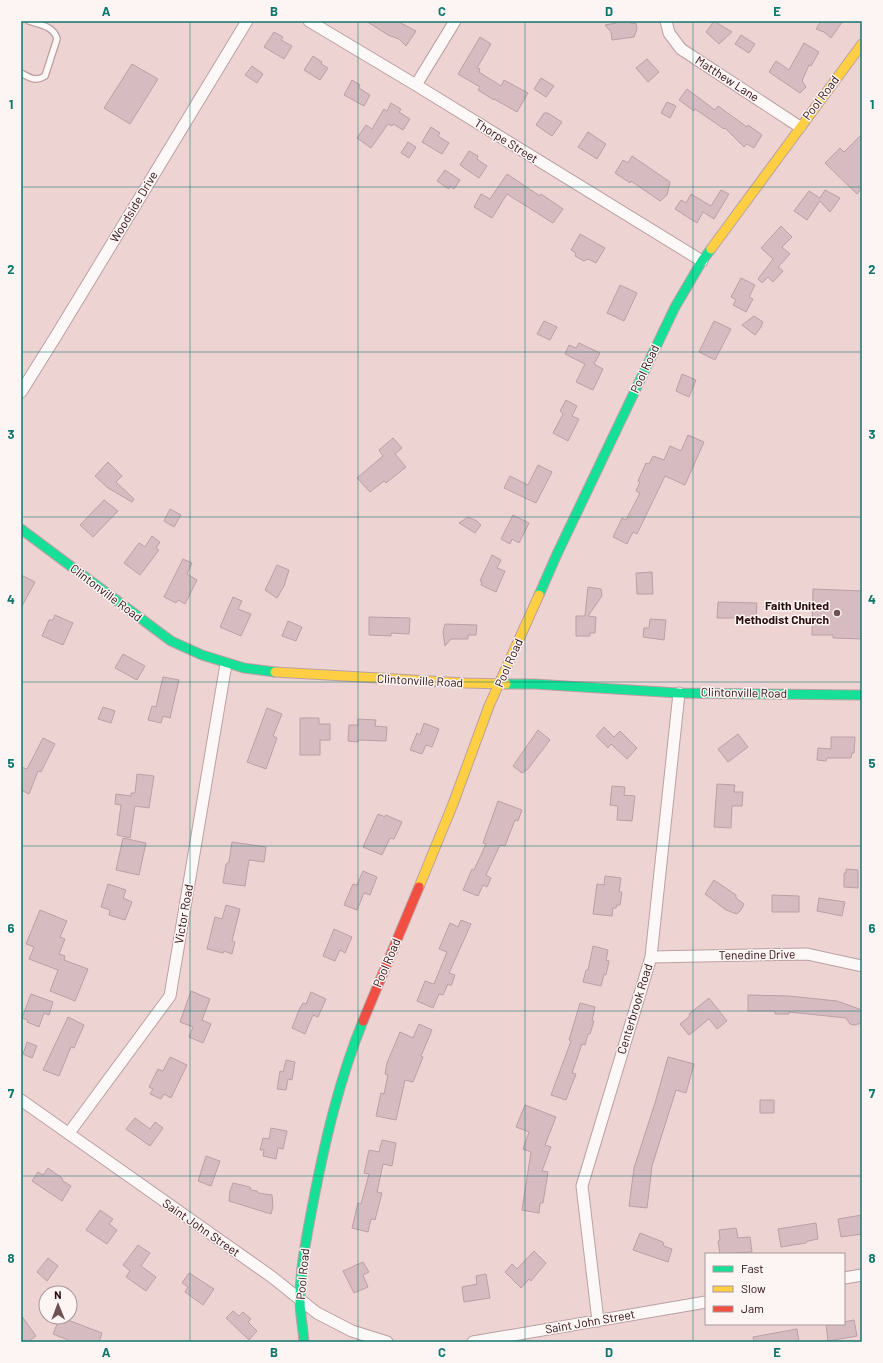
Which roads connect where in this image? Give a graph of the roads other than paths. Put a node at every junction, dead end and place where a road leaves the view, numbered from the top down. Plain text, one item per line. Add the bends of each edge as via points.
1 (29, 21) edge
2 (247, 21) edge
3 (309, 21) edge
4 (455, 21) edge
5 (666, 21) edge
6 (862, 44) edge
7 (21, 73) edge
8 (416, 85) junction
9 (800, 127) junction
10 (702, 261) junction
11 (21, 392) edge
12 (21, 529) edge
13 (226, 664) junction
14 (500, 684) junction
15 (679, 693) junction
16 (862, 695) edge
17 (651, 957) junction
18 (862, 966) edge
19 (21, 1100) edge
20 (69, 1133) junction
21 (862, 1275) edge
22 (845, 1278) edge
23 (300, 1300) junction
24 (705, 1302) edge
25 (598, 1321) junction
26 (304, 1342) edge
27 (388, 1342) edge
28 (473, 1342) edge

1 - 7 lane via 52,29 56,39 45,76 33,79
2 - 11 street, Woodside Drive
3 - 8 street, Thorpe Street
4 - 8 street
5 - 9 street, Matthew Lane via 669,33 681,49
6 - 9 street, Pool Road
8 - 10 street, Thorpe Street
9 - 10 street, Pool Road
10 - 14 street, Pool Road via 658,340 557,554
12 - 13 street, Clintonville Road via 159,632 193,652
13 - 14 street, Clintonville Road via 280,673
13 - 20 street, Victor Road via 170,996
14 - 15 street, Clintonville Road
14 - 23 street, Pool Road via 346,1066 330,1126 305,1244
15 - 16 street, Clintonville Road
15 - 17 street, Centerbrook Road
17 - 18 street, Tenedine Drive via 807,954
17 - 25 street, Centerbrook Road via 582,1186
19 - 20 street, Saint John Street
20 - 23 street, Saint John Street via 272,1277
21 - 22 street
23 - 26 street, Pool Road
23 - 27 street, Saint John Street via 320,1315 340,1325
24 - 25 street, Saint John Street
25 - 28 street, Saint John Street

